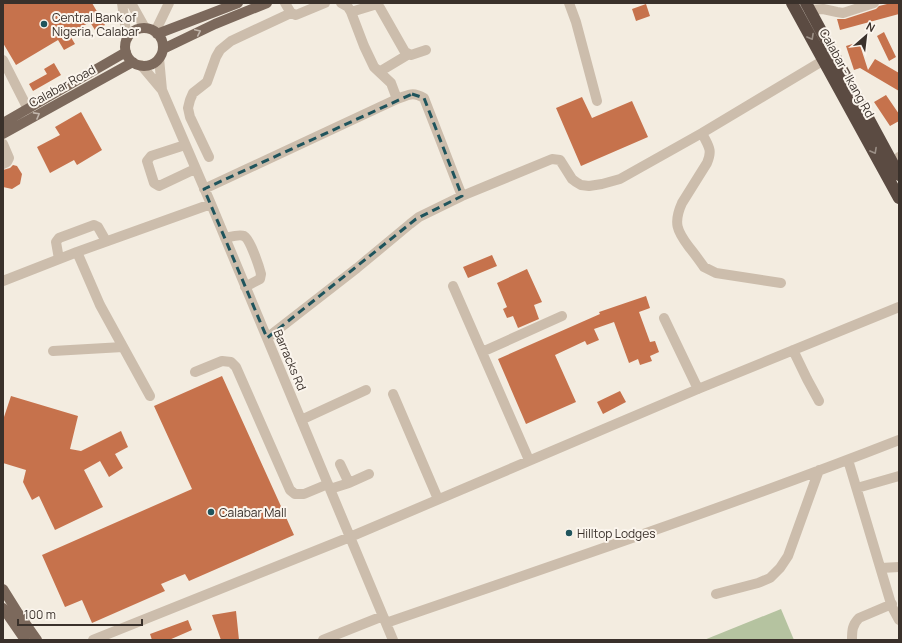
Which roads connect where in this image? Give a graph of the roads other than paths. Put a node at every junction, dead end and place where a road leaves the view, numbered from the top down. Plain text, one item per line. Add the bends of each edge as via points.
1 (122, 3) edge
2 (131, 3) edge
3 (169, 3) edge
4 (267, 3) edge
5 (285, 3) edge
6 (325, 3) edge
7 (342, 3) edge
8 (569, 3) edge
9 (792, 3) edge
10 (874, 3) edge
11 (235, 4) edge
12 (808, 6) edge
13 (351, 12) junction
14 (291, 13) junction
15 (152, 31) junction
16 (127, 39) junction
17 (426, 50) dead end
18 (126, 52) junction
19 (161, 54) junction
20 (409, 54) junction
21 (3, 60) edge
22 (824, 60) junction
23 (137, 64) junction
24 (379, 72) junction
25 (162, 90) junction
26 (397, 99) junction
27 (597, 101) dead end
28 (28, 108) junction
29 (3, 123) edge
30 (3, 134) edge
31 (702, 134) junction
32 (3, 144) edge
33 (185, 145) junction
34 (209, 157) dead end
35 (892, 163) edge
36 (3, 164) edge
37 (195, 169) junction
38 (899, 175) edge
39 (204, 188) junction
40 (462, 196) junction
41 (899, 198) edge
42 (211, 204) junction
43 (225, 238) junction
44 (106, 241) junction
45 (77, 252) junction
46 (59, 259) junction
47 (3, 281) edge
48 (781, 283) dead end
49 (453, 286) dead end
50 (245, 287) junction
51 (899, 306) edge
52 (562, 316) dead end
53 (664, 318) dead end
54 (267, 338) junction
55 (123, 347) junction
56 (793, 350) junction
57 (53, 351) dead end
58 (482, 352) junction
59 (195, 372) dead end
60 (698, 389) junction
61 (366, 390) dead end
62 (393, 394) dead end
63 (150, 396) dead end
64 (819, 401) dead end
65 (301, 420) junction
66 (899, 440) edge
67 (529, 460) junction
68 (848, 460) junction
69 (340, 464) dead end
70 (819, 470) junction
71 (369, 474) dead end
72 (899, 476) edge
73 (349, 483) junction
74 (329, 486) junction
75 (857, 488) junction
76 (438, 499) junction
77 (350, 537) junction
78 (899, 567) edge
79 (881, 568) junction
80 (3, 590) edge
81 (716, 594) dead end
82 (892, 604) junction
83 (3, 608) edge
84 (384, 620) junction
85 (899, 620) edge
86 (20, 624) junction
87 (22, 639) edge
88 (37, 640) edge
89 (93, 640) edge
90 (323, 640) edge
91 (393, 640) edge
92 (852, 640) edge

1 - 16 street
2 - 15 street
3 - 15 street
19 -> 4 main road via 215,24
5 - 14 street
6 - 14 street via 296,15
7 - 13 street
8 - 27 street
9 -> 22 highway, Calabar - Ikang Rd
10 - 12 street via 843,13
11 - 15 main road
12 - 35 highway, Calabar - Ikang Rd
13 - 20 street via 378,5
13 - 24 street via 364,46
14 - 34 street via 231,41 220,50 207,82 193,93 188,108 190,117
15 - 16 main road via 139,29
15 - 19 main road via 160,38
16 - 18 main road
17 - 20 street
18 - 23 main road
18 - 28 main road, Calabar Road
19 - 23 main road via 149,65
19 - 25 street, Barracks Rd
20 - 24 street
21 - 28 street
22 - 31 street
22 -> 35 highway, Calabar - Ikang Rd
23 - 25 street, Barracks Rd
30 -> 23 main road, Calabar Road
24 - 26 street via 390,83
25 - 33 street, Barracks Rd
26 - 39 street
26 - 40 street via 412,94 424,98
28 - 29 main road, Calabar Road
31 - 40 street via 620,179 589,186 581,185 572,179 560,160 552,158
31 - 48 street via 710,150 710,156 679,209 677,227 681,236 709,270
32 - 36 street via 9,158
33 - 37 street, Barracks Rd
33 - 37 street via 150,156 147,161 154,183 159,186
35 - 38 highway, Calabar - Ikang Rd
35 - 41 highway, Calabar - Ikang Rd
37 - 39 street, Barracks Rd
39 - 42 street, Barracks Rd
40 - 54 street via 416,219
42 - 43 street, Barracks Rd
42 - 44 street
43 - 50 street, Barracks Rd
43 - 50 street via 244,236 249,241 262,274 260,279
44 - 45 street
44 - 46 street via 94,225 59,238 56,242
45 - 46 street
45 - 55 street via 100,305
46 - 47 street
49 - 58 street
50 - 54 street, Barracks Rd
51 - 56 street
52 - 58 street
53 - 60 street
54 - 65 street, Barracks Rd
55 - 57 street
55 - 63 street
56 - 60 street
56 - 64 street
58 - 67 street
59 - 74 street via 222,361 231,362 236,367 290,490 295,494 304,494
60 - 67 street
61 - 65 street
62 - 76 street
65 - 74 street, Barracks Rd
66 - 68 street
67 - 76 street
68 - 70 street
68 - 75 street
69 - 73 street
70 - 81 street via 788,556 780,568 770,578
70 - 84 street via 680,521
71 - 73 street
72 - 75 street
73 - 74 street
74 - 77 street, Barracks Rd
75 - 79 street
76 - 77 street
77 - 84 street, Barracks Rd
77 - 89 street
78 - 79 street
79 - 82 street
80 - 86 main road
82 - 85 street
82 - 92 street via 859,618 852,630
83 - 86 main road
84 - 90 street
84 - 91 street, Barracks Rd
86 - 87 main road
86 - 88 main road

